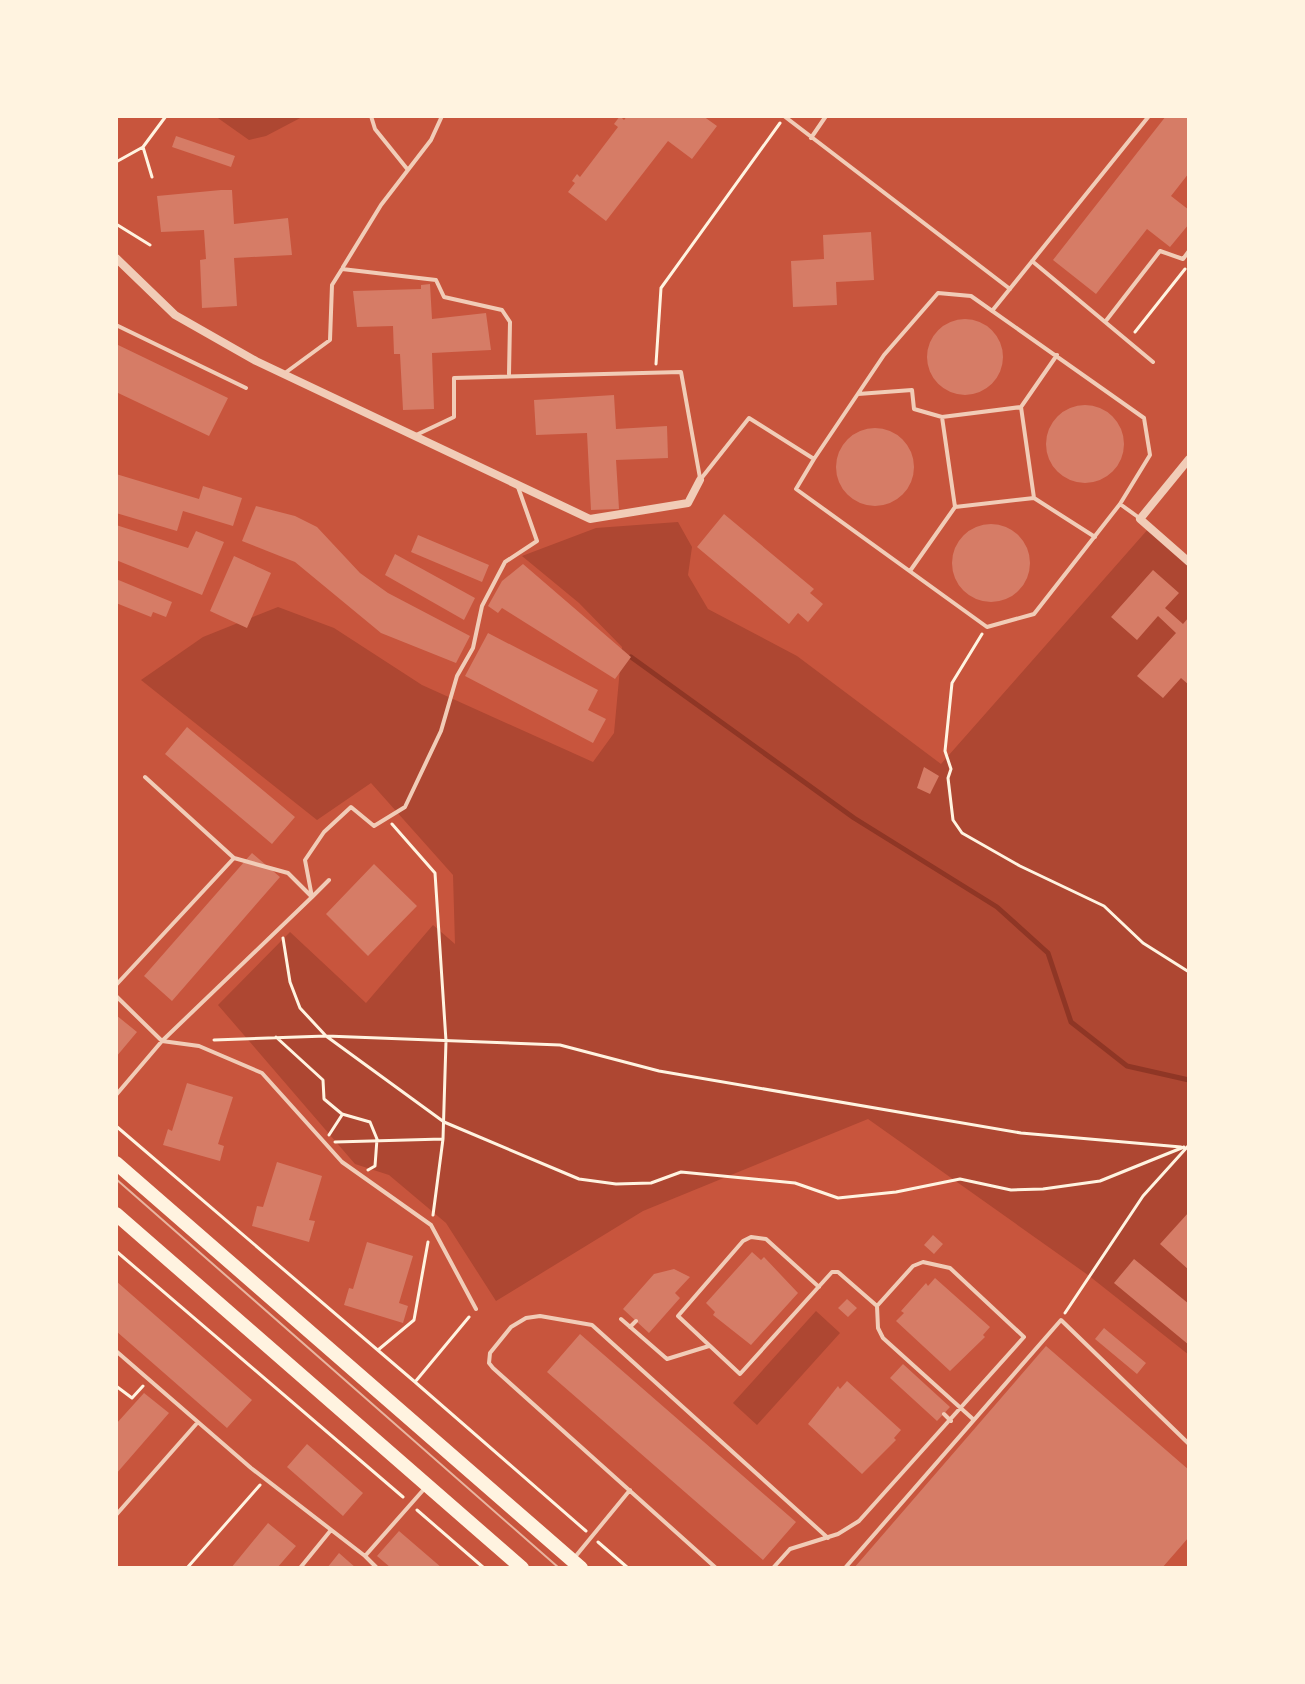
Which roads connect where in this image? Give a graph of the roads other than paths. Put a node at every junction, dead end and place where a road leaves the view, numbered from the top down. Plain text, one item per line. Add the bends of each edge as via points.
1 (371, 116) edge
2 (442, 116) edge
3 (785, 116) edge
4 (826, 116) edge
5 (1149, 116) edge
6 (811, 138) junction
7 (408, 170) junction
8 (1189, 251) edge
9 (116, 258) edge
10 (1032, 261) junction
11 (342, 269) junction
12 (1010, 289) junction
13 (992, 311) junction
14 (1105, 322) junction
15 (116, 325) edge
16 (1057, 355) junction
17 (1153, 362) dead end
18 (509, 374) junction
19 (282, 375) junction
20 (246, 388) dead end
21 (858, 394) junction
22 (1021, 407) junction
23 (942, 417) junction
24 (412, 437) junction
25 (814, 459) junction
26 (1189, 459) edge
27 (700, 480) junction
28 (517, 484) junction
29 (1034, 498) junction
30 (1120, 504) junction
31 (955, 507) junction
32 (1140, 519) junction
33 (1095, 537) junction
34 (1189, 562) edge
35 (910, 571) junction
36 (145, 777) dead end
37 (234, 858) junction
38 (329, 880) dead end
39 (312, 897) junction
40 (116, 985) edge
41 (116, 996) edge
42 (162, 1041) junction
43 (116, 1095) edge
44 (116, 1163) edge
45 (116, 1214) edge
46 (819, 1287) junction
47 (877, 1306) junction
48 (476, 1309) road end
49 (621, 1319) dead end
50 (636, 1321) dead end
51 (630, 1327) junction
52 (709, 1346) junction
53 (116, 1351) edge
54 (962, 1409) junction
55 (944, 1414) dead end
56 (974, 1420) junction
57 (951, 1421) junction
58 (198, 1422) junction
59 (1189, 1444) edge
60 (426, 1486) junction
61 (630, 1490) junction
62 (116, 1515) edge
63 (331, 1530) junction
64 (828, 1538) junction
65 (365, 1556) junction
66 (577, 1564) edge
67 (300, 1568) edge
68 (377, 1568) edge
69 (522, 1568) edge
70 (716, 1568) edge
71 (773, 1568) edge
72 (845, 1568) edge

1 - 7 lane via 375,129
2 - 7 lane
3 - 6 lane
4 - 6 lane
5 - 10 lane
6 - 12 lane
7 - 11 lane
8 - 14 lane via 1183,259 1160,251
9 - 19 street via 175,315
10 - 12 lane
10 - 14 lane
11 - 18 lane via 436,280 444,297 502,310 510,322
11 - 19 lane via 332,285 330,340
12 - 13 lane
13 - 16 lane
13 - 21 lane via 971,296 938,293
14 - 17 lane
15 - 20 lane
16 - 22 lane
16 - 30 lane via 1079,376 1144,418 1150,455
18 - 24 lane via 454,378 454,417
18 - 27 lane via 681,372
19 - 24 street
21 - 23 lane via 912,390 914,409
21 - 25 lane
22 - 23 lane
22 - 29 lane
23 - 31 lane
24 - 28 street
25 - 27 lane via 749,418
25 - 35 lane via 796,489
26 - 32 street
27 - 28 street via 688,503 590,519
28 - 39 lane via 537,541 505,562 482,606 480,627 457,676 441,731 405,807 374,826 351,807 324,832 305,860
29 - 31 lane
29 - 33 lane
30 - 32 lane
30 - 33 lane
31 - 35 lane
32 - 34 street
33 - 35 lane via 1034,614 987,627
36 - 37 lane
37 - 39 lane via 288,873
37 - 40 lane
38 - 39 lane
39 - 42 lane
41 - 42 lane
42 - 43 lane
42 - 48 lane via 199,1046 262,1073 359,1174 431,1225
44 - 66 highway
45 - 60 highway
46 - 47 lane via 838,1272
46 - 52 lane via 740,1374
46 - 52 lane via 766,1239 747,1239 679,1313 679,1319
47 - 54 lane via 883,1338
47 - 54 lane via 913,1266 923,1262 950,1268 1022,1333 1023,1342
49 - 51 lane
50 - 51 lane
51 - 52 lane via 667,1359
53 - 58 lane
54 - 56 lane
54 - 57 lane
55 - 57 lane
56 - 59 lane via 1061,1320
56 - 72 lane
57 - 64 lane via 873,1508
58 - 62 lane
58 - 63 lane
60 - 65 lane
60 - 69 highway
61 - 64 lane via 489,1363 490,1353 511,1327 540,1316 592,1325
61 - 66 lane
61 - 70 lane
63 - 65 lane
63 - 67 lane
64 - 71 lane via 790,1549
65 - 68 lane

